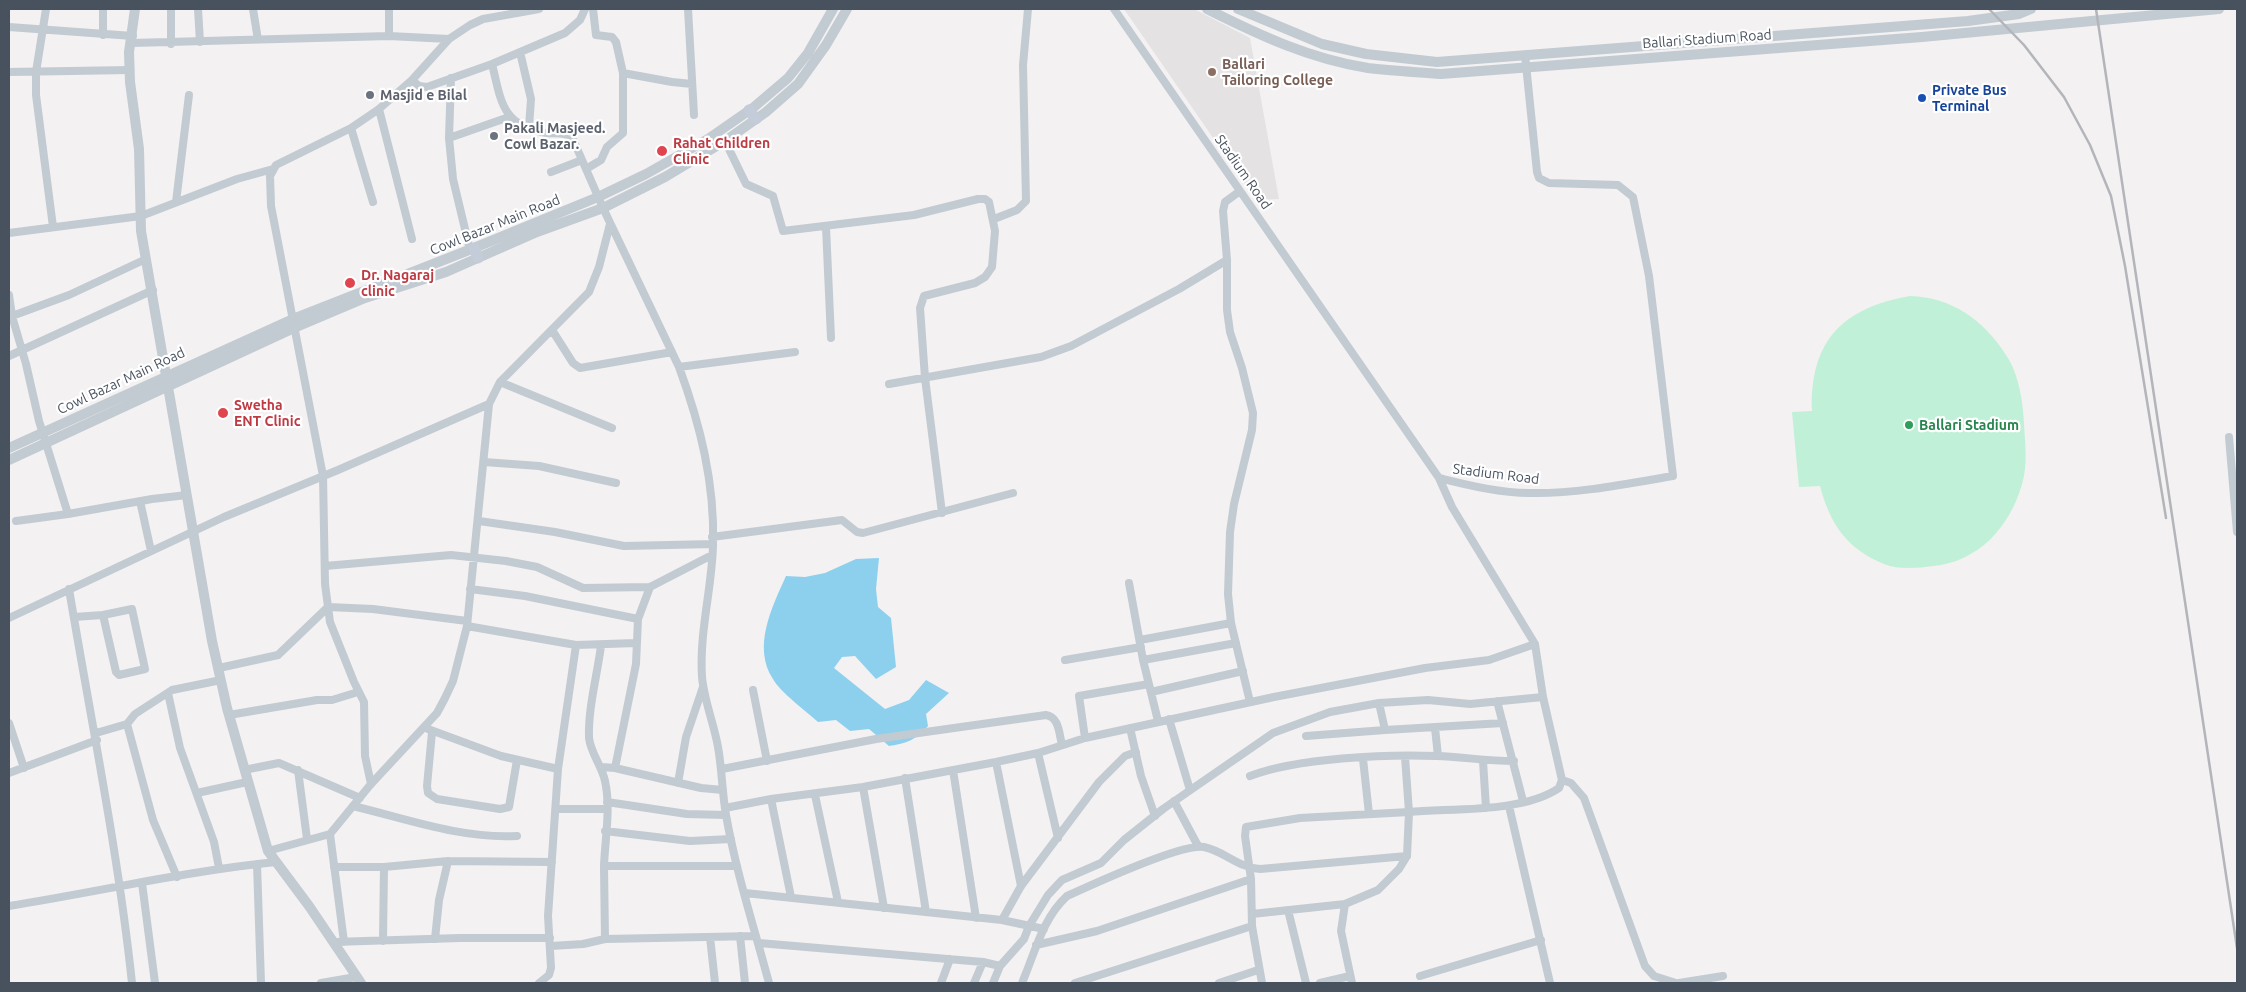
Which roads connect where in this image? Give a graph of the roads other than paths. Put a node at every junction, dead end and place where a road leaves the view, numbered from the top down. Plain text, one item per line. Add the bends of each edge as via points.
1 (46, 9) edge
2 (103, 9) edge
3 (135, 9) edge
4 (172, 9) edge
5 (198, 9) edge
6 (253, 9) edge
7 (389, 9) edge
8 (488, 9) edge
9 (539, 9) edge
10 (585, 9) edge
11 (594, 9) edge
12 (688, 9) edge
13 (833, 9) edge
14 (847, 9) edge
15 (1028, 9) edge
16 (1114, 9) edge
17 (1207, 9) edge
18 (1238, 9) edge
19 (2031, 9) edge
20 (2219, 9) edge
21 (1248, 13) junction
22 (483, 19) junction
23 (1922, 25) junction
24 (9, 26) edge
25 (1242, 26) junction
26 (43, 28) junction
27 (103, 35) junction
28 (389, 36) junction
29 (1922, 37) junction
30 (449, 39) junction
31 (132, 40) junction
32 (258, 40) junction
33 (200, 42) junction
34 (171, 44) junction
35 (520, 52) junction
36 (1524, 55) junction
37 (492, 64) junction
38 (1526, 68) junction
39 (130, 70) junction
40 (9, 72) edge
41 (36, 72) junction
42 (623, 73) junction
43 (451, 78) junction
44 (412, 80) junction
45 (692, 84) junction
46 (189, 95) dead end
47 (379, 109) junction
48 (752, 114) junction
49 (694, 115) dead end
50 (509, 117) junction
51 (351, 128) junction
52 (529, 128) junction
53 (449, 138) junction
54 (725, 142) junction
55 (582, 160) junction
56 (273, 169) junction
57 (586, 169) junction
58 (551, 172) dead end
59 (1238, 192) junction
60 (598, 198) junction
61 (176, 202) junction
62 (373, 202) dead end
63 (603, 208) junction
64 (140, 216) junction
65 (994, 219) junction
66 (610, 224) junction
67 (826, 226) junction
68 (53, 227) junction
69 (9, 232) edge
70 (412, 239) dead end
71 (474, 252) junction
72 (146, 259) junction
73 (1227, 260) junction
74 (153, 290) junction
75 (9, 295) edge
76 (12, 316) junction
77 (293, 323) junction
78 (552, 330) junction
79 (831, 338) dead end
80 (22, 351) junction
81 (672, 352) junction
82 (795, 352) dead end
83 (9, 356) edge
84 (679, 367) junction
85 (166, 375) junction
86 (925, 378) junction
87 (500, 382) junction
88 (889, 384) dead end
89 (168, 387) junction
90 (489, 404) junction
91 (612, 428) dead end
92 (2229, 437) dead end
93 (44, 438) junction
94 (9, 448) edge
95 (9, 460) edge
96 (484, 462) junction
97 (323, 476) junction
98 (1439, 478) junction
99 (616, 483) dead end
100 (2235, 485) edge
101 (1013, 493) dead end
102 (187, 495) junction
103 (140, 501) junction
104 (942, 513) junction
105 (68, 514) junction
106 (16, 521) dead end
107 (479, 521) junction
108 (193, 531) junction
109 (2237, 532) edge
110 (713, 541) junction
111 (151, 551) junction
112 (712, 555) junction
113 (472, 558) junction
114 (325, 566) junction
115 (1129, 583) dead end
116 (650, 587) junction
117 (69, 589) junction
118 (470, 589) junction
119 (328, 606) junction
120 (103, 615) junction
121 (74, 617) junction
122 (9, 618) edge
123 (638, 619) junction
124 (467, 623) junction
125 (1231, 623) junction
126 (636, 643) junction
127 (1236, 643) junction
128 (1140, 644) junction
129 (1535, 644) junction
130 (576, 645) junction
131 (601, 646) junction
132 (1065, 660) dead end
133 (1143, 660) junction
134 (218, 668) junction
135 (1243, 671) junction
136 (221, 680) junction
137 (703, 686) junction
138 (1150, 688) junction
139 (753, 690) dead end
140 (358, 692) junction
141 (168, 693) junction
142 (1543, 697) junction
143 (1497, 701) junction
144 (1250, 702) junction
145 (1379, 703) junction
146 (229, 715) junction
147 (1169, 719) junction
148 (1158, 721) junction
149 (1503, 723) junction
150 (9, 724) edge
151 (126, 724) junction
152 (424, 727) junction
153 (1130, 728) junction
154 (1435, 728) junction
155 (1385, 730) junction
156 (432, 732) junction
157 (96, 736) junction
158 (1306, 736) dead end
159 (1085, 738) junction
160 (1062, 745) junction
161 (1136, 752) junction
162 (1038, 753) junction
163 (1438, 756) junction
164 (1405, 757) junction
165 (1363, 759) junction
166 (517, 760) junction
167 (767, 761) junction
168 (1483, 761) junction
169 (1514, 761) junction
170 (996, 762) junction
171 (602, 767) junction
172 (24, 768) junction
173 (615, 768) junction
174 (722, 769) junction
175 (244, 770) junction
176 (298, 770) junction
177 (558, 770) junction
178 (952, 770) junction
179 (9, 773) edge
180 (1250, 776) dead end
181 (905, 778) junction
182 (1562, 780) junction
183 (247, 782) junction
184 (678, 783) junction
185 (371, 784) junction
186 (863, 787) junction
187 (723, 790) junction
188 (1190, 790) junction
189 (197, 793) junction
190 (815, 794) junction
191 (360, 798) junction
192 (771, 799) junction
193 (1174, 801) junction
194 (1523, 801) junction
195 (353, 806) junction
196 (607, 806) junction
197 (1509, 806) junction
198 (1486, 808) junction
199 (556, 809) junction
200 (725, 812) junction
201 (1409, 812) junction
202 (1369, 814) junction
203 (1155, 816) junction
204 (605, 831) junction
205 (330, 834) junction
206 (517, 836) dead end
207 (731, 838) junction
208 (1058, 838) junction
209 (307, 839) junction
210 (1198, 846) junction
211 (268, 851) junction
212 (1407, 856) junction
213 (448, 861) junction
214 (276, 862) junction
215 (552, 862) junction
216 (257, 864) junction
217 (604, 866) junction
218 (737, 866) junction
219 (334, 867) junction
220 (220, 868) junction
221 (384, 868) junction
222 (1249, 868) junction
223 (177, 878) junction
224 (1251, 879) junction
225 (142, 882) junction
226 (120, 886) junction
227 (1022, 886) junction
228 (745, 893) junction
229 (791, 897) junction
230 (838, 902) junction
231 (1345, 904) junction
232 (9, 906) edge
233 (884, 908) junction
234 (1288, 910) junction
235 (926, 912) junction
236 (1252, 914) junction
237 (976, 918) junction
238 (1002, 920) junction
239 (1029, 926) junction
240 (1252, 926) junction
241 (1044, 929) junction
242 (740, 936) junction
243 (710, 937) junction
244 (435, 939) junction
245 (757, 939) junction
246 (605, 940) junction
247 (1541, 940) junction
248 (383, 941) junction
249 (333, 942) junction
250 (344, 942) junction
251 (551, 942) junction
252 (1036, 944) junction
253 (950, 959) junction
254 (983, 962) junction
255 (1000, 966) junction
256 (1258, 970) junction
257 (1420, 976) dead end
258 (1722, 976) dead end
259 (358, 980) edge
260 (1351, 980) edge
261 (132, 983) edge
262 (155, 983) edge
263 (261, 983) edge
264 (321, 983) edge
265 (539, 983) edge
266 (715, 983) edge
267 (745, 983) edge
268 (770, 983) edge
269 (941, 983) edge
270 (974, 983) edge
271 (993, 983) edge
272 (1022, 983) edge
273 (1075, 983) edge
274 (1219, 983) edge
275 (1262, 983) edge
276 (1306, 983) edge
277 (1320, 983) edge
278 (1550, 983) edge
279 (1678, 983) edge

1 - 26 street
2 - 27 street
3 - 31 street
4 - 34 street
5 - 33 street
6 - 32 street
7 - 28 street
8 - 22 street
9 - 22 street
10 - 35 street via 580,20 565,32
11 - 42 street via 594,32 600,37 614,38
12 - 45 street
13 - 48 street, Cowl Bazar Main Road via 788,78
14 - 48 street via 798,84
15 - 65 street via 1023,49 1026,201 1016,210
16 - 59 street, Stadium Road
17 - 25 street, Ballari Stadium Road
18 - 21 street, Ballari Stadium Road
19 - 23 street, Ballari Stadium Road via 2019,14
20 - 29 street, Ballari Stadium Road
21 - 25 street
21 - 36 street, Ballari Stadium Road via 1322,44 1366,54 1437,62
22 - 30 street
23 - 29 street
23 - 36 street, Ballari Stadium Road
24 - 26 street
25 - 38 street, Ballari Stadium Road via 1313,55 1368,68 1441,74
26 - 27 street
26 - 41 street
27 - 31 street
28 - 30 street
28 - 32 street
29 - 38 street, Ballari Stadium Road
30 - 44 street
31 - 34 street
31 - 39 street
32 - 33 street
33 - 34 street
35 - 37 street
35 - 52 street via 531,99
36 - 38 street, Stadium Road
37 - 43 street
37 - 50 street via 502,106
38 - 98 street, Stadium Road via 1539,178 1549,183 1618,185 1629,192 1635,203 1648,276 1673,476 1591,489 1528,493
39 - 41 street
39 - 64 street via 139,149
40 - 41 street
41 - 68 street via 36,95
42 - 45 street
42 - 57 street via 623,133 607,147 601,160
43 - 44 street via 427,87
43 - 53 street
44 - 47 street
45 - 49 street
46 - 61 street
47 - 51 street
47 - 70 street
48 - 54 street
48 - 60 street, Cowl Bazar Main Road
50 - 52 street
50 - 53 street
51 - 56 street
51 - 62 street
52 - 55 street via 572,137
53 - 71 street via 453,179
54 - 63 street
54 - 67 street via 746,184 773,196 783,231
55 - 57 street
55 - 58 street
56 - 61 street
56 - 77 street via 270,176 271,206
57 - 60 street
59 - 73 street via 1225,202 1223,220
59 - 98 street, Stadium Road
60 - 63 street
60 - 71 street, Cowl Bazar Main Road
61 - 64 street
63 - 66 street
63 - 71 street
64 - 68 street
64 - 72 street
65 - 67 street via 989,202 978,199 914,215
65 - 86 street via 992,267 985,277 975,283 924,296 920,308
66 - 78 street via 589,292
66 - 81 street
67 - 79 street
68 - 69 street
71 - 77 street via 446,272
72 - 74 street
72 - 76 street via 69,296
73 - 86 street via 1071,346 1041,357
73 - 125 street via 1230,332 1253,413 1230,532 1228,594
74 - 80 street
74 - 85 street
75 - 76 street
76 - 80 street
77 - 85 street, Cowl Bazar Main Road
77 - 89 street
77 - 97 street
78 - 81 street via 573,363 580,368
78 - 87 street
80 - 83 street
80 - 93 street
81 - 84 street
82 - 84 street
84 - 110 street via 702,436 713,508
85 - 89 street
85 - 93 street, Cowl Bazar Main Road
86 - 88 street
86 - 104 street
87 - 90 street
87 - 91 street
89 - 93 street
89 - 102 street
90 - 96 street
90 - 97 street
92 - 100 street
93 - 94 street, Cowl Bazar Main Road
93 - 95 street
93 - 105 street
96 - 99 street via 539,466
96 - 107 street
97 - 108 street
97 - 114 street
98 - 129 street via 1452,507
100 - 109 street
101 - 104 street
102 - 103 street
102 - 108 street
103 - 105 street
103 - 111 street
104 - 110 street via 863,533 842,520
105 - 106 street
107 - 110 street via 624,546
107 - 113 street
108 - 111 street
108 - 134 street
110 - 112 street
111 - 117 street
112 - 116 street
112 - 137 street via 702,663
113 - 114 street via 452,555
113 - 116 street via 537,567 583,588
113 - 118 street
114 - 119 street
115 - 128 street
116 - 123 street
117 - 121 street
117 - 122 street
118 - 123 street via 525,596
118 - 124 street
119 - 124 street
119 - 134 street via 278,655
119 - 140 street via 330,622
120 - 120 street via 116,672 119,675 145,669 132,609
120 - 121 street
121 - 157 street
123 - 126 street
124 - 130 street
124 - 152 street via 453,681 437,713
125 - 127 street
125 - 128 street
126 - 131 street
126 - 173 street via 636,664
127 - 133 street
127 - 135 street
128 - 132 street
128 - 133 street
129 - 142 street
129 - 144 street via 1488,660 1352,681
130 - 131 street
130 - 177 street
131 - 171 street via 589,725 593,753
133 - 138 street
134 - 136 street
135 - 138 street
135 - 144 street
136 - 141 street
136 - 146 street
137 - 174 street
137 - 184 street via 686,737
138 - 148 street
138 - 159 street via 1079,696
139 - 167 street
140 - 146 street via 332,700
140 - 185 street via 364,702 365,756
141 - 151 street via 135,714
141 - 189 street via 180,748
142 - 143 street
142 - 182 street
143 - 145 street via 1470,704 1407,700
143 - 149 street
144 - 147 street
145 - 155 street
145 - 188 street via 1330,712 1281,729
146 - 175 street
147 - 148 street
147 - 188 street
148 - 153 street
149 - 154 street
149 - 169 street
150 - 172 street
151 - 157 street
151 - 223 street via 153,820
152 - 156 street
152 - 185 street
153 - 159 street
153 - 161 street
154 - 155 street
154 - 163 street
155 - 158 street
156 - 166 street
156 - 166 street via 427,786 428,793 437,799 500,809 509,807
157 - 172 street
157 - 226 street
159 - 160 street
160 - 162 street
160 - 167 street via 1056,720 1046,715 876,739
161 - 203 street
161 - 208 street via 1125,756 1114,766
162 - 170 street
162 - 208 street
163 - 164 street
163 - 168 street
164 - 165 street
164 - 201 street
165 - 180 street via 1279,767
165 - 202 street
166 - 177 street
167 - 174 street
168 - 169 street
168 - 198 street
169 - 194 street
170 - 178 street
170 - 227 street
171 - 173 street
171 - 196 street
172 - 179 street
173 - 184 street
174 - 187 street
175 - 176 street via 279,762
175 - 183 street
176 - 191 street
176 - 209 street
177 - 199 street
178 - 181 street
178 - 237 street
181 - 186 street
181 - 235 street
182 - 194 street via 1559,788 1551,793
182 - 279 street via 1571,783 1584,798 1645,966 1654,976
183 - 189 street
183 - 211 street
184 - 187 street
185 - 191 street
186 - 190 street
186 - 233 street
187 - 200 street
188 - 193 street
189 - 220 street
190 - 192 street
190 - 230 street
191 - 195 street
192 - 200 street
192 - 229 street
193 - 203 street
193 - 210 street
194 - 197 street
195 - 205 street
195 - 206 street via 461,834
196 - 199 street
196 - 200 street via 687,814
196 - 204 street
197 - 198 street
197 - 247 street
198 - 201 street
199 - 215 street
200 - 207 street
201 - 202 street
201 - 212 street
202 - 222 street via 1250,825 1244,830
203 - 239 street via 1101,863 1062,880 1048,895
204 - 207 street via 690,841
204 - 217 street
205 - 209 street
205 - 219 street
207 - 218 street
208 - 227 street
209 - 211 street
210 - 222 street
210 - 241 street via 1067,896
211 - 214 street
212 - 222 street
212 - 231 street via 1378,890
213 - 215 street
213 - 221 street
213 - 244 street
214 - 216 street
214 - 249 street
215 - 251 street via 548,916
216 - 220 street
216 - 263 street
217 - 218 street
217 - 246 street
218 - 228 street
219 - 221 street
219 - 250 street
220 - 223 street
221 - 248 street
222 - 224 street
223 - 225 street
224 - 236 street
224 - 252 street via 1097,932
225 - 226 street
225 - 262 street
226 - 232 street
226 - 261 street
227 - 238 street
228 - 229 street
228 - 245 street
229 - 230 street
230 - 233 street
231 - 234 street
231 - 260 street via 1341,931
233 - 235 street
234 - 236 street
234 - 276 street
235 - 237 street
236 - 240 street
237 - 238 street
238 - 239 street
239 - 241 street
239 - 255 street via 1024,939
240 - 256 street
240 - 273 street
241 - 252 street
242 - 243 street
242 - 245 street
242 - 267 street
243 - 246 street
243 - 266 street
244 - 248 street
244 - 251 street
245 - 253 street
245 - 268 street
246 - 251 street via 583,944
247 - 257 street
247 - 278 street
248 - 250 street
249 - 250 street
249 - 259 street
251 - 265 street via 549,975
252 - 272 street
253 - 254 street
253 - 269 street
254 - 255 street
254 - 270 street
255 - 271 street
256 - 274 street
256 - 275 street
258 - 279 street
259 - 264 street
260 - 277 street

